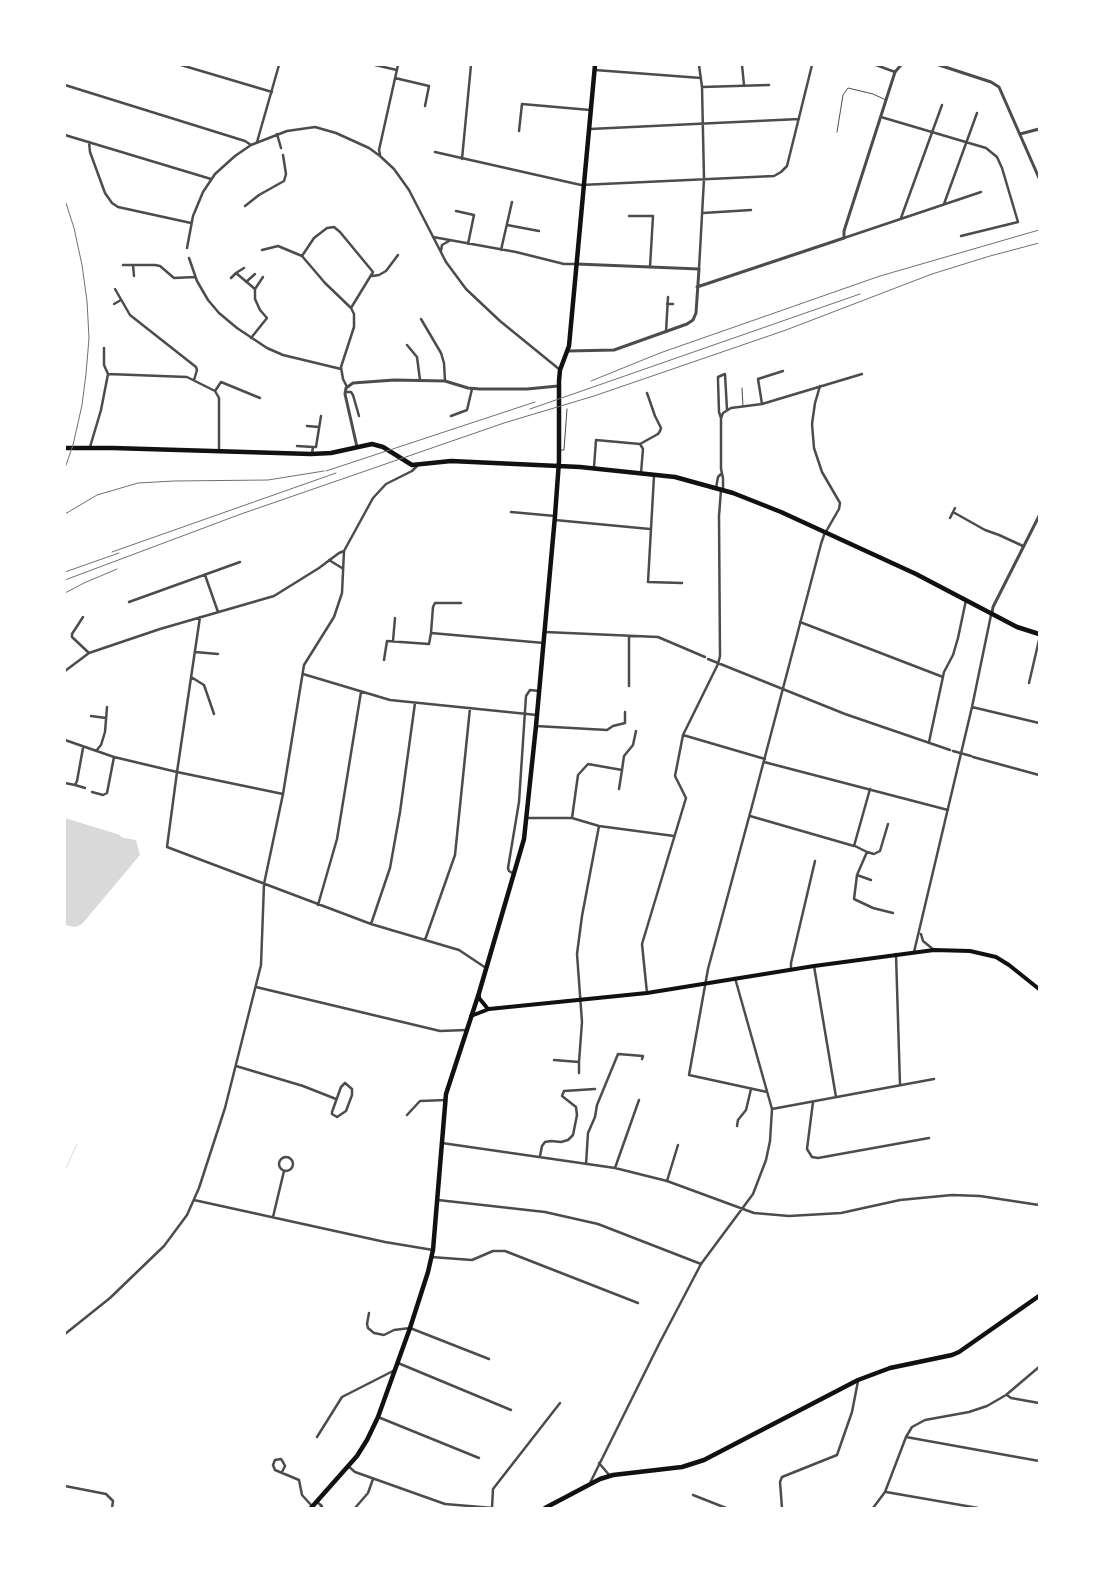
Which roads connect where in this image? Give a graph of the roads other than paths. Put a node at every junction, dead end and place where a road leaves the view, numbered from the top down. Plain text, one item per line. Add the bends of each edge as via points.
1 (181, 65) edge
2 (279, 65) edge
3 (375, 65) edge
4 (398, 65) edge
5 (471, 65) edge
6 (699, 65) edge
7 (742, 65) edge
8 (812, 65) edge
9 (876, 65) edge
10 (901, 65) edge
11 (939, 65) edge
12 (952, 67) edge
13 (595, 68) edge
14 (397, 70) junction
15 (895, 72) junction
16 (395, 78) junction
17 (701, 78) junction
18 (65, 85) edge
19 (744, 85) junction
20 (769, 85) dead end
21 (702, 87) junction
22 (272, 92) junction
23 (887, 100) junction
24 (942, 105) dead end
25 (425, 106) dead end
26 (592, 110) junction
27 (977, 113) dead end
28 (881, 117) junction
29 (799, 120) junction
30 (703, 124) junction
31 (590, 128) junction
32 (1039, 129) edge
33 (519, 131) dead end
34 (932, 131) junction
35 (837, 132) dead end
36 (277, 134) junction
37 (1020, 134) junction
38 (65, 135) edge
39 (967, 141) junction
40 (89, 142) junction
41 (257, 142) junction
42 (251, 145) junction
43 (281, 148) dead end
44 (435, 152) dead end
45 (283, 155) dead end
46 (380, 156) junction
47 (462, 159) junction
48 (1039, 178) edge
49 (211, 179) junction
50 (704, 179) junction
51 (585, 185) junction
52 (981, 192) dead end
53 (512, 202) dead end
54 (944, 204) junction
55 (245, 206) dead end
56 (751, 210) dead end
57 (456, 211) dead end
58 (703, 213) junction
59 (630, 216) dead end
60 (901, 219) junction
61 (191, 223) junction
62 (507, 225) junction
63 (539, 231) dead end
64 (961, 236) dead end
65 (433, 237) junction
66 (844, 238) junction
67 (452, 241) junction
68 (468, 244) junction
69 (187, 248) dead end
70 (262, 250) dead end
71 (501, 250) junction
72 (398, 255) dead end
73 (442, 255) junction
74 (302, 256) junction
75 (189, 258) dead end
76 (576, 264) junction
77 (123, 265) dead end
78 (133, 265) junction
79 (650, 267) junction
80 (244, 268) dead end
81 (699, 269) junction
82 (236, 273) junction
83 (255, 274) dead end
84 (134, 276) dead end
85 (372, 276) junction
86 (195, 277) junction
87 (263, 277) dead end
88 (231, 278) dead end
89 (246, 282) junction
90 (697, 287) junction
91 (115, 289) dead end
92 (256, 289) junction
93 (668, 297) dead end
94 (121, 300) junction
95 (114, 304) dead end
96 (667, 304) junction
97 (673, 304) dead end
98 (351, 308) junction
99 (421, 319) dead end
100 (666, 332) junction
101 (251, 338) junction
102 (407, 344) dead end
103 (104, 348) dead end
104 (568, 351) junction
105 (341, 369) junction
106 (560, 370) junction
107 (783, 371) dead end
108 (108, 374) junction
109 (862, 374) dead end
110 (194, 380) junction
111 (420, 380) junction
112 (445, 381) junction
113 (558, 386) junction
114 (820, 386) junction
115 (347, 387) junction
116 (742, 388) dead end
117 (472, 389) junction
118 (215, 391) junction
119 (345, 392) junction
120 (648, 392) dead end
121 (260, 398) dead end
122 (762, 404) junction
123 (743, 407) junction
124 (567, 409) dead end
125 (726, 410) junction
126 (321, 416) dead end
127 (359, 416) dead end
128 (451, 416) dead end
129 (721, 418) junction
130 (308, 426) dead end
131 (319, 427) junction
132 (640, 444) junction
133 (297, 446) dead end
134 (313, 447) junction
135 (65, 448) edge
136 (90, 448) junction
137 (357, 448) junction
138 (219, 450) junction
139 (559, 450) junction
140 (311, 454) junction
141 (417, 466) junction
142 (558, 466) junction
143 (594, 468) junction
144 (640, 473) junction
145 (654, 474) junction
146 (721, 474) junction
147 (720, 489) junction
148 (956, 508) dead end
149 (511, 512) dead end
150 (953, 512) junction
151 (1039, 516) edge
152 (555, 518) junction
153 (950, 518) dead end
154 (1038, 521) edge
155 (650, 529) junction
156 (825, 532) junction
157 (1024, 547) junction
158 (344, 551) junction
159 (329, 560) junction
160 (240, 562) dead end
161 (342, 568) junction
162 (205, 575) junction
163 (682, 583) dead end
164 (966, 600) junction
165 (129, 602) dead end
166 (461, 603) dead end
167 (218, 612) junction
168 (992, 613) junction
169 (83, 617) dead end
170 (200, 617) junction
171 (395, 618) dead end
172 (800, 622) junction
173 (545, 632) junction
174 (431, 633) junction
175 (1039, 634) edge
176 (629, 636) junction
177 (1039, 640) edge
178 (393, 641) junction
179 (544, 643) junction
180 (195, 652) junction
181 (89, 653) junction
182 (218, 654) dead end
183 (384, 660) dead end
184 (718, 664) junction
185 (65, 671) edge
186 (303, 674) junction
187 (191, 677) junction
188 (943, 677) junction
189 (1030, 683) dead end
190 (629, 686) dead end
191 (782, 690) junction
192 (539, 691) junction
193 (362, 692) junction
194 (414, 703) junction
195 (108, 707) dead end
196 (972, 707) junction
197 (470, 708) junction
198 (625, 712) dead end
199 (214, 714) dead end
200 (525, 714) junction
201 (536, 715) junction
202 (92, 716) dead end
203 (106, 718) junction
204 (1039, 723) edge
205 (536, 726) junction
206 (636, 731) dead end
207 (683, 735) junction
208 (65, 740) edge
209 (929, 742) junction
210 (83, 747) junction
211 (96, 751) junction
212 (961, 754) junction
213 (114, 757) junction
214 (764, 760) junction
215 (622, 770) junction
216 (176, 772) junction
217 (1039, 775) edge
218 (65, 783) edge
219 (75, 785) junction
220 (85, 788) dead end
221 (619, 789) dead end
222 (870, 789) junction
223 (92, 792) dead end
224 (282, 794) junction
225 (948, 810) junction
226 (750, 816) junction
227 (527, 818) junction
228 (572, 818) junction
229 (888, 824) dead end
230 (599, 826) junction
231 (674, 836) junction
232 (854, 846) junction
233 (867, 852) junction
234 (815, 861) dead end
235 (514, 874) junction
236 (858, 875) junction
237 (871, 880) dead end
238 (264, 884) junction
239 (318, 905) junction
240 (893, 914) dead end
241 (371, 924) junction
242 (920, 933) junction
243 (425, 940) junction
244 (934, 950) junction
245 (914, 952) junction
246 (896, 954) junction
247 (814, 966) junction
248 (486, 968) junction
249 (791, 970) junction
250 (735, 978) junction
251 (704, 983) junction
252 (256, 987) junction
253 (1039, 989) edge
254 (647, 992) junction
255 (478, 993) junction
256 (580, 999) junction
257 (488, 1009) junction
258 (471, 1016) junction
259 (466, 1030) junction
260 (642, 1059) dead end
261 (554, 1060) dead end
262 (579, 1062) junction
263 (236, 1066) junction
264 (579, 1073) dead end
265 (934, 1078) dead end
266 (900, 1085) junction
267 (751, 1088) junction
268 (595, 1089) dead end
269 (767, 1092) junction
270 (836, 1097) junction
271 (336, 1099) junction
272 (446, 1100) junction
273 (639, 1100) dead end
274 (813, 1102) junction
275 (772, 1109) junction
276 (407, 1115) dead end
277 (737, 1126) dead end
278 (929, 1138) dead end
279 (442, 1142) junction
280 (678, 1145) dead end
281 (540, 1156) junction
282 (586, 1164) junction
283 (615, 1168) junction
284 (284, 1171) junction
285 (668, 1181) junction
286 (194, 1200) junction
287 (436, 1200) junction
288 (1039, 1205) edge
289 (742, 1209) junction
290 (273, 1218) junction
291 (433, 1250) junction
292 (431, 1257) junction
293 (701, 1264) junction
294 (1039, 1296) edge
295 (638, 1303) dead end
296 (369, 1313) dead end
297 (410, 1328) junction
298 (65, 1334) edge
299 (489, 1359) dead end
300 (398, 1364) junction
301 (1039, 1367) edge
302 (395, 1370) junction
303 (858, 1380) junction
304 (1006, 1394) junction
305 (560, 1403) dead end
306 (1039, 1403) edge
307 (510, 1410) dead end
308 (378, 1417) junction
309 (317, 1437) dead end
310 (906, 1437) junction
311 (479, 1458) dead end
312 (1039, 1461) edge
313 (599, 1463) junction
314 (348, 1466) junction
315 (282, 1472) junction
316 (610, 1476) junction
317 (373, 1479) junction
318 (590, 1484) junction
319 (65, 1486) edge
320 (885, 1492) junction
321 (692, 1494) dead end
322 (317, 1502) junction
323 (312, 1507) edge
324 (112, 1508) edge
325 (320, 1508) edge
326 (355, 1508) edge
327 (493, 1508) edge
328 (545, 1508) edge
329 (726, 1508) edge
330 (782, 1508) edge
331 (873, 1508) edge
332 (978, 1508) edge

1 - 22 street
2 - 22 street
3 - 14 street
4 - 14 street
5 - 47 street
6 - 17 street
7 - 19 street
8 - 29 street
9 - 15 street
10 - 15 street
11 - 12 street
12 - 37 street via 999,87
13 - 17 street
13 - 26 main road
14 - 16 street
15 - 23 street
16 - 25 street via 429,86
16 - 46 street
17 - 21 street
18 - 42 street
19 - 20 street
19 - 21 street
21 - 30 street
22 - 41 street
23 - 28 street
23 - 35 lane via 848,88 843,95
24 - 34 street
26 - 31 main road
26 - 33 street via 522,104
27 - 39 street
28 - 34 street
28 - 66 street
29 - 30 street
29 - 50 street via 787,166 781,172 774,176
30 - 31 street
30 - 50 street
31 - 51 main road
32 - 37 street
34 - 39 street
34 - 60 street
36 - 41 street
36 - 43 street
36 - 46 street via 319,128 351,138
37 - 48 street
38 - 40 street
39 - 54 street
39 - 64 street via 986,148 997,157 1018,222
40 - 49 street
40 - 61 street via 105,194 112,203
41 - 42 street
42 - 49 street via 228,160
44 - 47 street
45 - 55 street via 284,181
46 - 65 street via 405,183
47 - 51 street
49 - 61 street
50 - 51 street
50 - 58 street
51 - 76 main road
52 - 54 street
53 - 62 street
54 - 60 street
56 - 58 street
57 - 68 street via 474,216
58 - 81 street
59 - 79 street via 653,216
60 - 66 street
61 - 69 street
62 - 63 street
62 - 71 street
65 - 67 street
65 - 73 street
66 - 90 street
67 - 68 street
67 - 73 street via 442,245
68 - 71 street
70 - 74 street via 278,246
71 - 76 street
72 - 85 street via 386,271
73 - 106 street via 456,277 480,303
74 - 85 street via 318,234 334,228 366,262
74 - 98 street
75 - 86 street
76 - 79 street
76 - 104 main road
77 - 78 street
78 - 84 street
78 - 86 street via 158,265 174,278
79 - 81 street
80 - 82 street
81 - 90 street
82 - 88 street
82 - 89 street
83 - 89 street
85 - 98 street
86 - 101 street via 219,313
87 - 92 street
89 - 92 street
90 - 100 street via 693,320
91 - 94 street
92 - 101 street via 257,305 268,318
93 - 96 street
94 - 95 street
94 - 110 street via 130,315 196,367
96 - 97 street
96 - 100 street
98 - 105 street via 355,320
99 - 112 street via 441,353
100 - 104 street via 610,350
101 - 105 street via 283,355
102 - 111 street via 417,357
103 - 108 street via 104,365
104 - 106 main road
105 - 115 street
106 - 113 main road
107 - 122 street via 758,380
108 - 110 street via 173,376
108 - 136 street
109 - 114 street
110 - 118 street
111 - 112 street
111 - 115 street via 357,382
112 - 117 street
113 - 117 street via 521,390
113 - 139 main road
114 - 122 street
114 - 156 street via 812,424 814,448 822,472 840,503
115 - 119 street
116 - 123 lane
117 - 128 street via 468,410
118 - 121 street via 222,382
118 - 138 street via 220,398
119 - 127 street via 353,394
119 - 137 street
120 - 132 street via 661,428 658,434
122 - 123 street
123 - 125 street
124 - 139 lane via 564,450
125 - 129 street
125 - 129 street via 725,374 718,377
126 - 131 street
129 - 146 street
130 - 131 street
131 - 134 street via 316,447
132 - 143 street via 596,440
132 - 144 street via 643,449
133 - 134 street
134 - 140 street
135 - 136 main road
136 - 138 main road
137 - 140 main road
137 - 141 main road via 372,444 383,447 408,464
138 - 140 main road
139 - 142 main road
141 - 142 main road via 451,461
141 - 158 street via 376,493
142 - 143 main road
142 - 152 main road
143 - 144 main road
144 - 145 main road
145 - 147 main road
145 - 155 street
146 - 147 street
146 - 147 street via 718,477
147 - 156 main road
147 - 184 street
148 - 150 street
149 - 152 street
150 - 153 street
150 - 157 street
151 - 154 street
152 - 155 street
152 - 173 main road
154 - 157 street
155 - 163 street via 648,582
156 - 164 main road
156 - 172 street
157 - 168 street
158 - 159 street
158 - 161 street
159 - 161 street
159 - 167 street via 274,596
160 - 162 street
161 - 186 street via 342,593 337,611 306,661
162 - 165 street
162 - 167 street
164 - 168 main road
164 - 188 street via 958,638
166 - 174 street via 435,603
167 - 170 street
168 - 175 main road
168 - 196 street
169 - 181 street via 72,637
170 - 180 street
170 - 181 street
171 - 178 street
172 - 188 street
172 - 191 street
173 - 176 street
173 - 179 main road
174 - 178 street via 429,644
174 - 179 street
176 - 184 street via 662,638
176 - 190 street
177 - 189 street
178 - 183 street via 385,643
179 - 192 main road
180 - 182 street
180 - 187 street
181 - 185 street
184 - 191 street
184 - 207 street
186 - 193 street
186 - 224 street
187 - 199 street via 204,685
187 - 216 street
188 - 209 street
191 - 209 street
191 - 214 street
192 - 200 street via 528,691
192 - 201 main road
193 - 194 street
193 - 239 street via 337,839
194 - 197 street
194 - 241 street via 390,868
195 - 203 street
196 - 204 street
196 - 212 street
197 - 200 street
197 - 243 street via 455,855
198 - 205 street via 625,723 607,730
200 - 201 street
200 - 235 street via 518,802 508,868
201 - 205 main road
202 - 203 street
203 - 211 street via 101,745
205 - 227 main road
206 - 215 street via 633,745 624,756
207 - 214 street
207 - 231 street via 675,776 686,798
208 - 210 street
209 - 212 street
210 - 211 street
210 - 219 street
211 - 213 street
212 - 217 street
212 - 225 street
213 - 216 street
213 - 223 street via 107,793
214 - 222 street
214 - 226 street
215 - 221 street
215 - 228 street via 588,764 578,775
216 - 224 street
216 - 238 street via 167,847
218 - 219 street
219 - 220 street
222 - 225 street
222 - 232 street
224 - 238 street
225 - 242 street
226 - 232 street
226 - 251 street
227 - 228 street
227 - 235 main road
228 - 230 street
229 - 233 street via 880,851 874,854
230 - 231 street
230 - 256 street via 577,954
231 - 254 street via 642,944
232 - 233 street
233 - 236 street
234 - 249 street
235 - 248 main road
236 - 237 street
236 - 240 street via 854,899
238 - 239 street
238 - 252 street via 261,965
239 - 241 street
241 - 243 street
242 - 244 street via 923,941
242 - 245 street
243 - 248 street via 459,950
244 - 245 main road
244 - 253 main road via 970,951 996,957
245 - 246 main road
246 - 247 main road
246 - 266 street
247 - 249 main road
247 - 270 street
248 - 255 main road
249 - 250 main road
250 - 251 main road
250 - 269 street
251 - 254 main road
251 - 267 street via 689,1075
252 - 259 street via 440,1031
252 - 263 street
254 - 256 main road
255 - 257 main road
255 - 258 main road
256 - 257 main road
256 - 262 street
257 - 258 main road
258 - 259 main road
259 - 272 main road
260 - 282 street via 643,1056 618,1054 588,1133
261 - 262 street
262 - 264 street
263 - 271 street
263 - 286 street
265 - 266 street
266 - 270 street
267 - 269 street
267 - 277 street via 746,1110
268 - 281 street via 564,1090 562,1096 576,1107 573,1135 568,1140 546,1142
269 - 275 street
270 - 274 street
271 - 271 street via 343,1084 352,1089 344,1113 337,1117 332,1114
272 - 276 street via 420,1100
272 - 279 main road
273 - 283 street
274 - 275 street
274 - 278 street via 806,1149 812,1157
275 - 289 street via 766,1160 753,1194
279 - 281 street
279 - 287 main road
280 - 285 street
281 - 282 street
282 - 283 street
283 - 285 street
284 - 284 street via 279,1163 287,1157 293,1165
284 - 290 street
285 - 289 street
286 - 290 street
286 - 298 street via 164,1246 110,1298
287 - 291 main road
287 - 293 street via 545,1212 598,1224
288 - 289 street via 952,1195 900,1200 841,1213 815,1215 754,1214
289 - 293 street
290 - 291 street
291 - 292 main road
292 - 295 street via 472,1260 493,1251 505,1251
292 - 297 main road
293 - 313 street
294 - 303 main road via 959,1352 890,1368
296 - 297 street via 367,1324 374,1333 384,1335
297 - 299 street
297 - 300 main road
300 - 302 main road
300 - 307 street
301 - 304 street
302 - 308 main road
302 - 309 street via 342,1397
303 - 316 main road via 704,1460 682,1467
303 - 330 street via 852,1412 837,1455 782,1477
304 - 306 street
304 - 310 street via 979,1410 920,1422
305 - 327 street via 493,1489
308 - 311 street
308 - 314 main road
310 - 312 street
310 - 320 street
313 - 316 street
313 - 318 street
314 - 317 street via 354,1472
314 - 322 main road
315 - 315 street via 275,1470 275,1460 283,1462
315 - 323 street via 299,1480 302,1495
316 - 318 main road
317 - 326 street via 368,1493
317 - 327 street via 445,1504
318 - 328 main road
319 - 324 street via 106,1494 113,1501
320 - 331 street
320 - 332 street
321 - 329 street
322 - 323 main road
322 - 325 street via 322,1506

